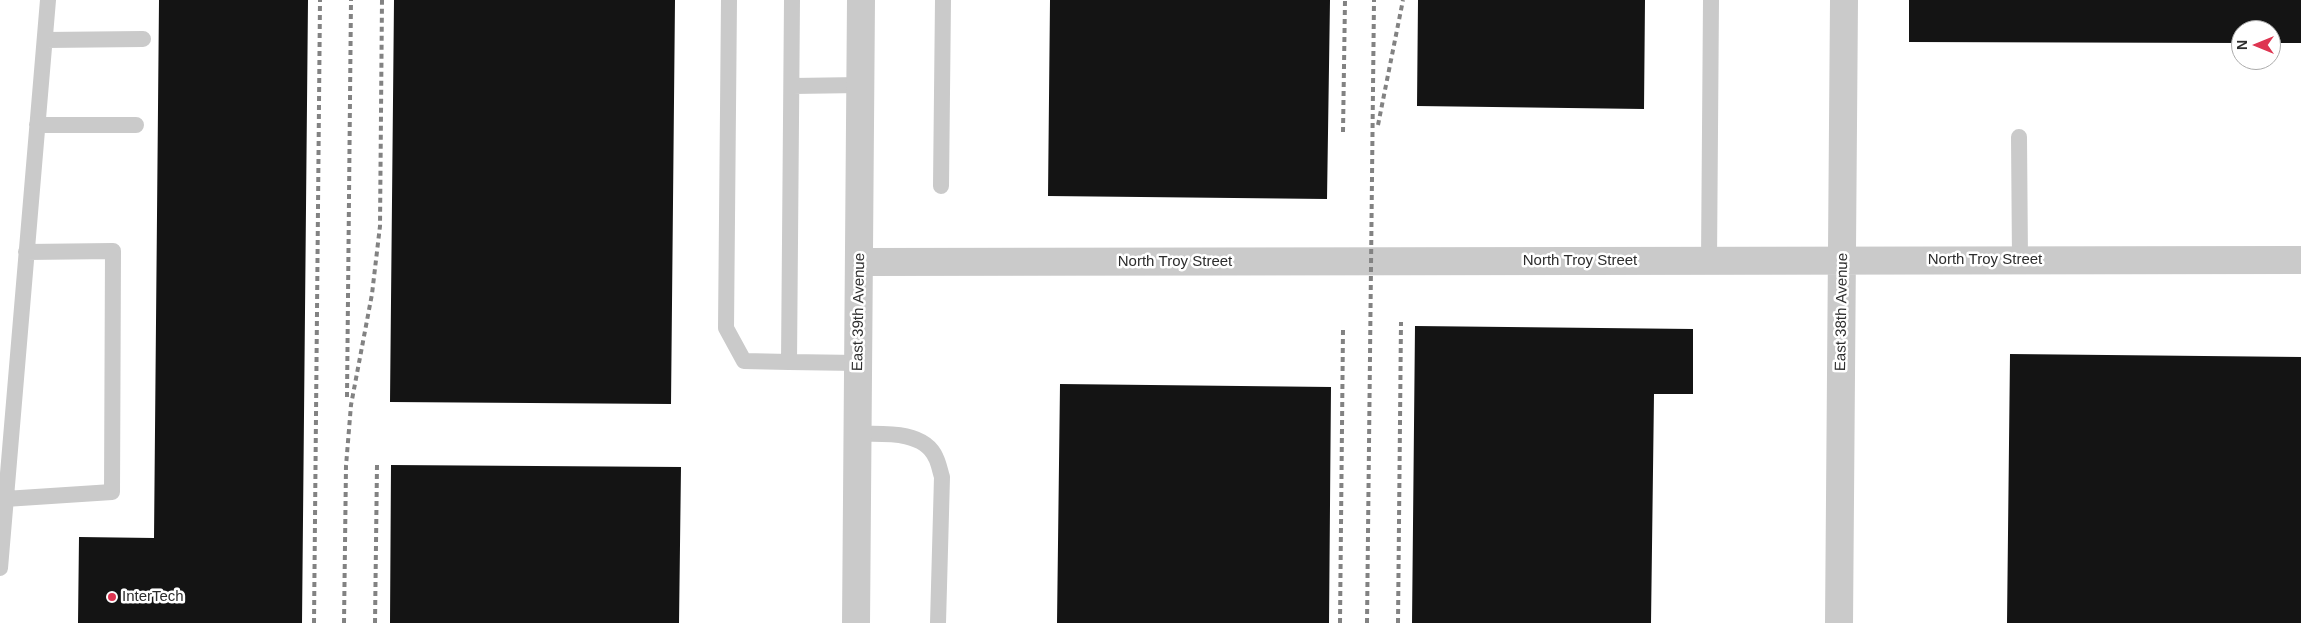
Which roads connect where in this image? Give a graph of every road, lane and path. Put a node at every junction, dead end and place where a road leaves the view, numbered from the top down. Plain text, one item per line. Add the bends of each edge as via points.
1 (48, 0) edge
2 (729, 0) edge
3 (792, 0) edge
4 (860, 0) edge
5 (943, 0) edge
6 (1710, 0) edge
7 (1844, 0) edge
8 (143, 39) dead end
9 (44, 40) junction
10 (860, 85) junction
11 (793, 86) junction
12 (37, 125) junction
13 (136, 125) dead end
14 (2019, 137) dead end
15 (941, 186) dead end
16 (26, 252) junction
17 (1843, 260) junction
18 (2020, 260) junction
19 (2301, 260) edge
20 (1709, 261) junction
21 (859, 262) junction
22 (789, 362) junction
23 (858, 363) junction
24 (6, 422) edge
25 (858, 434) junction
26 (5, 499) junction
27 (0, 568) edge
28 (856, 623) edge
29 (938, 623) edge
30 (1839, 623) edge

1 - 9 lane
2 - 22 lane via 726,328 744,361
3 - 11 lane
4 - 10 street, East 39th Avenue
5 - 15 lane
6 - 20 lane
7 - 17 street, East 38th Avenue
8 - 9 lane
9 - 12 lane
10 - 11 lane
10 - 21 street, East 39th Avenue
11 - 22 lane
12 - 13 lane
12 - 16 lane
14 - 18 lane
16 - 24 lane
16 - 26 lane via 113,251 112,492
17 - 18 street, North Troy Street
17 - 20 street, North Troy Street
17 - 30 street, East 38th Avenue
18 - 19 street, North Troy Street
20 - 21 street, North Troy Street
21 - 23 street, East 39th Avenue
22 - 23 lane
23 - 25 street, East 39th Avenue
24 - 26 lane
25 - 28 street, East 39th Avenue
25 - 29 lane via 896,434 923,442 936,456 942,477
26 - 27 lane

